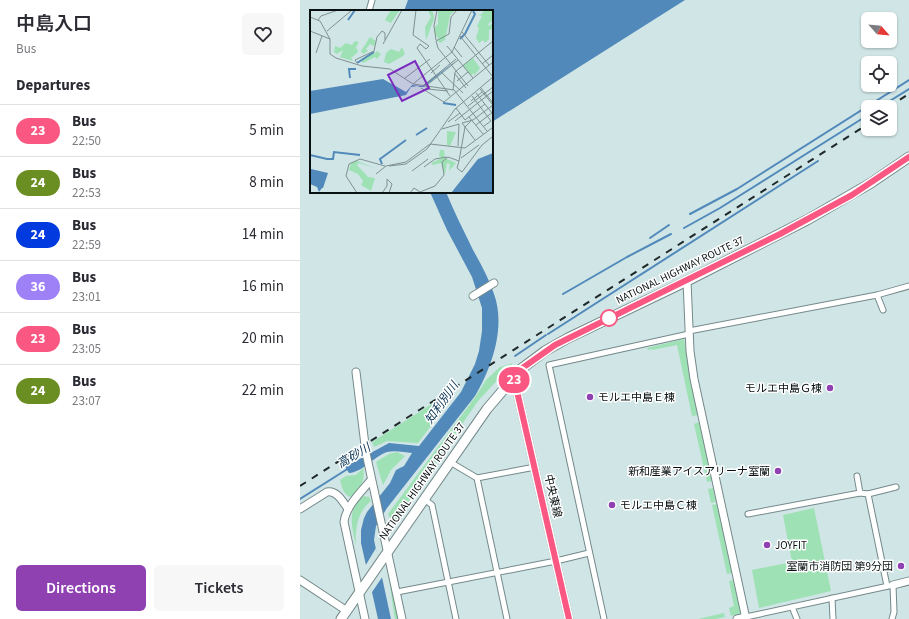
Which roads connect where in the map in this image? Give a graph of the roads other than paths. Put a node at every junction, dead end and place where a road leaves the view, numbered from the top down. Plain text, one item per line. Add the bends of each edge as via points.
1 (372, 0) edge
2 (369, 10) edge
3 (909, 157) edge
4 (686, 281) junction
5 (494, 283) dead end
6 (909, 286) edge
7 (877, 295) junction
8 (473, 296) dead end
9 (883, 310) dead end
10 (689, 332) junction
11 (356, 372) dead end
12 (514, 378) junction
13 (450, 462) junction
14 (535, 467) junction
15 (857, 476) dead end
16 (476, 478) junction
17 (371, 480) junction
18 (896, 487) dead end
19 (860, 492) junction
20 (868, 494) junction
21 (424, 499) junction
22 (300, 509) edge
23 (348, 509) junction
24 (748, 514) dead end
25 (388, 552) junction
26 (589, 553) junction
27 (556, 561) junction
28 (497, 573) junction
29 (300, 580) edge
30 (909, 581) edge
31 (449, 582) junction
32 (890, 586) junction
33 (397, 592) junction
34 (359, 593) junction
35 (832, 598) junction
36 (792, 607) junction
37 (344, 615) edge
38 (746, 618) edge
39 (365, 619) edge
40 (402, 619) edge
41 (456, 619) edge
42 (507, 619) edge
43 (569, 619) edge
44 (604, 619) edge
45 (737, 619) edge
46 (797, 619) edge
47 (832, 619) edge
48 (892, 619) edge

1 - 2 street
3 - 4 highway, NATIONAL HIGHWAY ROUTE 37 via 818,214
4 - 10 street
4 - 12 highway, NATIONAL HIGHWAY ROUTE 37 via 555,345 521,369
5 - 8 street
6 - 7 street
7 - 9 street
7 - 10 street
10 - 26 street via 548,365
10 - 38 street via 694,379
11 - 17 street
12 - 13 highway, NATIONAL HIGHWAY ROUTE 37 via 487,409
12 - 14 street, 中央東線
13 - 16 street
13 - 21 highway, NATIONAL HIGHWAY ROUTE 37
14 - 16 street
14 - 27 street, 中央東線
15 - 19 street
16 - 28 street
17 - 23 street
17 - 25 street
18 - 20 street
19 - 20 street
19 - 24 street
20 - 32 street
21 - 25 highway, NATIONAL HIGHWAY ROUTE 37
21 - 31 street via 432,505
22 - 23 street via 331,491 336,493
23 - 34 street via 344,522
25 - 33 street
25 - 34 highway, NATIONAL HIGHWAY ROUTE 37
26 - 27 street
26 - 44 street
27 - 28 street
27 - 43 street, 中央東線
28 - 31 street
28 - 42 street
29 - 37 street
30 - 32 street
31 - 33 street
31 - 41 street
32 - 35 street
32 - 48 street via 894,612
33 - 40 street
34 - 37 highway, NATIONAL HIGHWAY ROUTE 37
34 - 39 street
35 - 36 street
35 - 47 street
36 - 38 street
36 - 46 street
38 - 45 street

